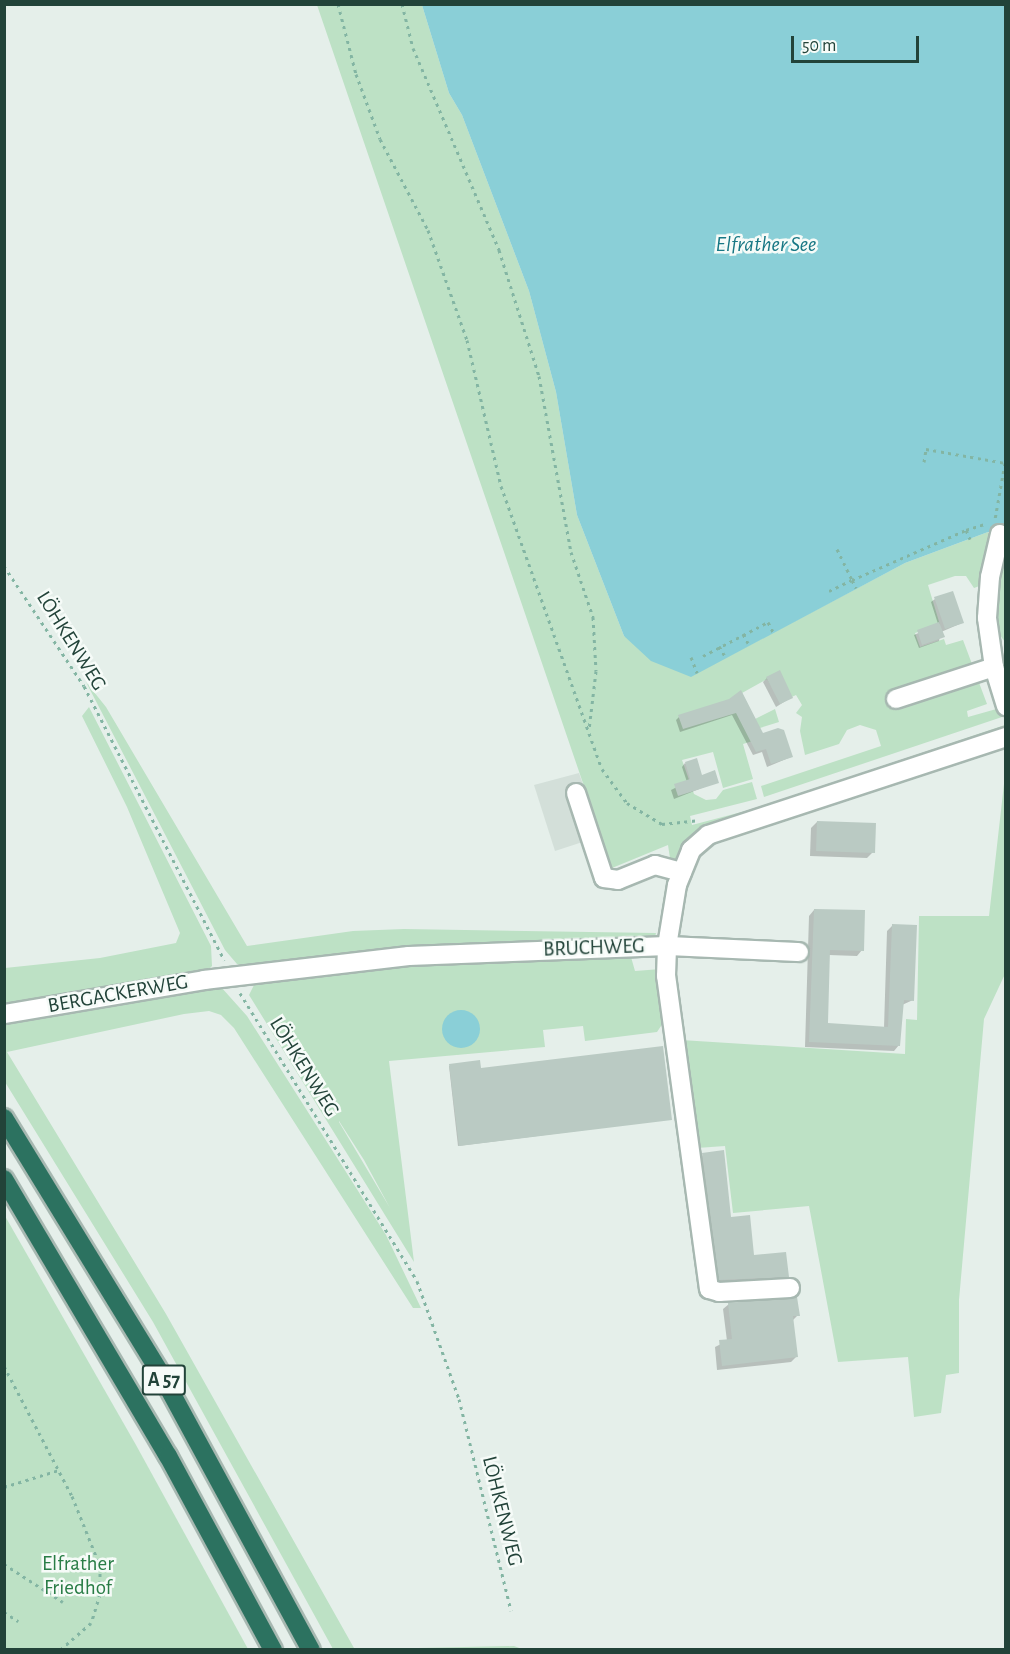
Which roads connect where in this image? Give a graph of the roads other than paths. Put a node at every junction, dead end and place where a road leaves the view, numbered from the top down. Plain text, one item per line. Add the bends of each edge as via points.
1 (995, 526) road end
2 (994, 667) junction
3 (896, 699) dead end
4 (1005, 706) edge
5 (1005, 737) edge
6 (576, 793) dead end
7 (682, 872) junction
8 (666, 946) junction
9 (799, 952) dead end
10 (232, 976) joint
11 (4, 1014) edge
12 (4, 1118) edge
13 (4, 1179) edge
14 (790, 1288) dead end
15 (273, 1650) edge
16 (311, 1650) edge

1 - 2 street via 987,618
2 - 3 street
2 - 4 street
5 - 7 street, BRUCHWEG via 708,835 691,850
6 - 7 street via 604,878 618,880 655,865
7 - 8 street, BRUCHWEG
8 - 9 street
8 - 10 street, BRUCHWEG via 409,956
8 - 14 street via 666,976 709,1289 718,1292
10 - 11 street, BERGACKERWEG
12 - 16 highway, A 57 via 162,1376
13 - 15 highway, A 57 via 168,1456

